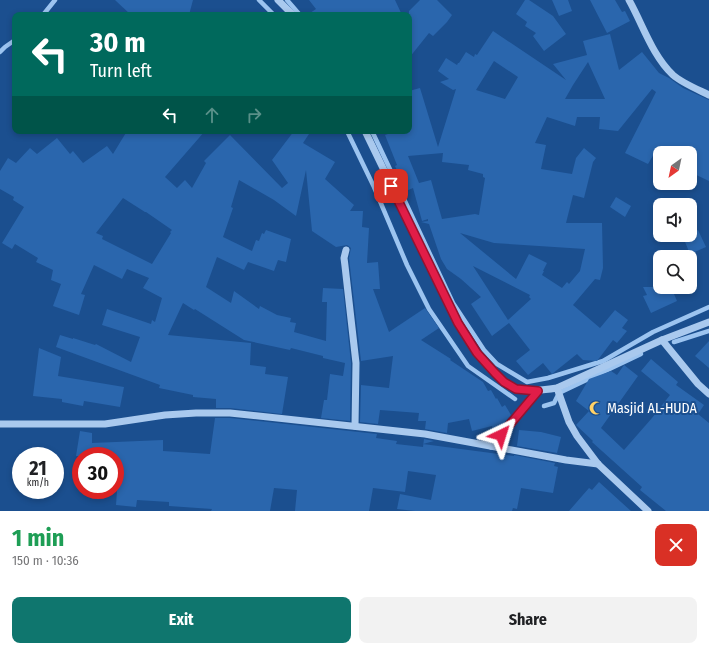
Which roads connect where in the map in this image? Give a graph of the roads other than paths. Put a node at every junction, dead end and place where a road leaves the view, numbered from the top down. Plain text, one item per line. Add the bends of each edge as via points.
1 (278, 0) edge
2 (628, 0) edge
3 (290, 12) edge
4 (709, 95) edge
5 (366, 134) edge
6 (346, 250) dead end
7 (709, 322) edge
8 (662, 340) junction
9 (557, 388) junction
10 (538, 391) junction
11 (709, 394) edge
12 (1, 424) dead end
13 (355, 426) junction
14 (491, 446) junction
15 (598, 464) junction
16 (648, 511) edge

1 - 3 street
2 - 4 street via 656,54 666,67 674,76
5 - 10 street via 458,323 477,353 504,382 516,389
6 - 13 street via 344,258 356,363
7 - 8 street
8 - 9 street
8 - 11 street
9 - 10 street
9 - 15 street via 569,422
10 - 14 street
12 - 13 street via 105,424 165,415 230,413
13 - 14 street via 425,434
14 - 15 street
15 - 16 street

